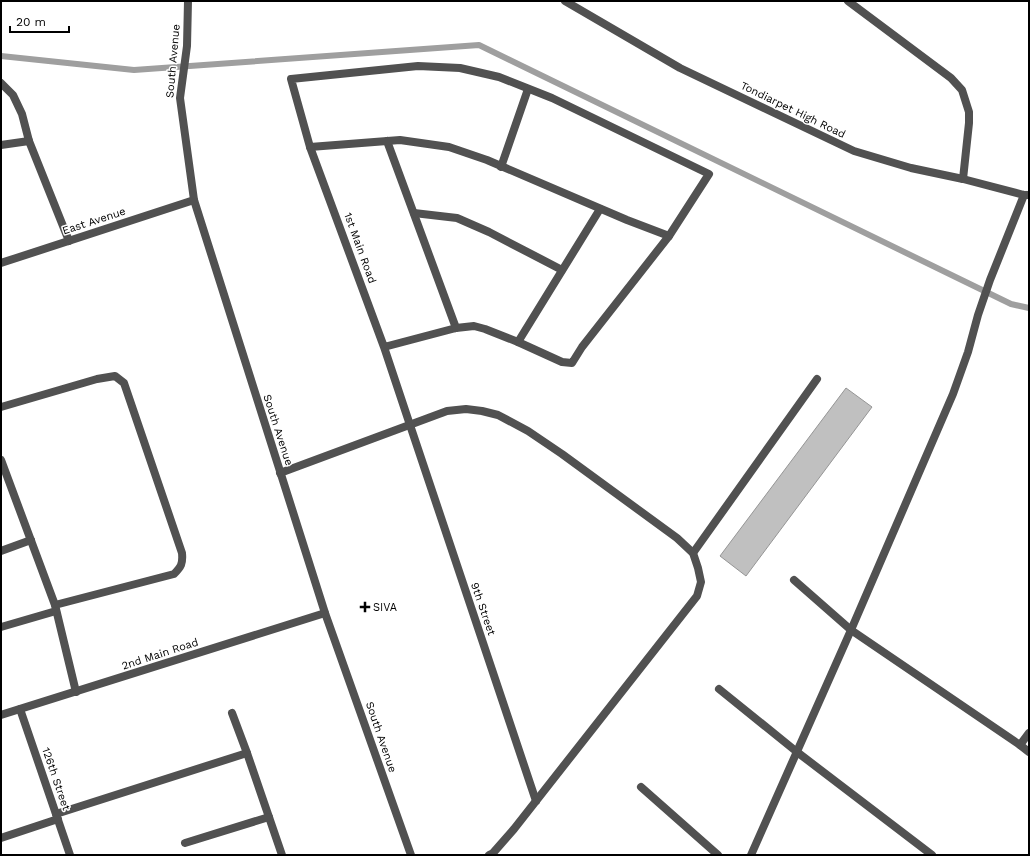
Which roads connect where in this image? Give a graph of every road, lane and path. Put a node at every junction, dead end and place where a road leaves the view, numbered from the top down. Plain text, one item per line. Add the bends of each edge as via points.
1 (188, 1) edge
2 (565, 1) edge
3 (848, 1) edge
4 (1, 82) edge
5 (528, 89) junction
6 (29, 141) junction
7 (387, 141) junction
8 (1, 145) edge
9 (310, 147) junction
10 (501, 167) junction
11 (963, 179) junction
12 (1026, 195) edge
13 (194, 200) junction
14 (600, 209) junction
15 (414, 213) junction
16 (669, 236) junction
17 (69, 241) junction
18 (1, 262) edge
19 (562, 270) junction
20 (456, 328) junction
21 (518, 342) junction
22 (384, 347) junction
23 (817, 380) dead end
24 (1, 407) edge
25 (410, 425) junction
26 (1, 460) edge
27 (280, 473) junction
28 (5, 481) edge
29 (31, 540) junction
30 (1, 551) edge
31 (693, 552) junction
32 (794, 580) dead end
33 (55, 608) junction
34 (325, 613) junction
35 (1, 627) edge
36 (851, 630) junction
37 (719, 689) dead end
38 (76, 692) junction
39 (20, 709) junction
40 (232, 713) dead end
41 (1, 715) edge
42 (1029, 733) edge
43 (1020, 745) junction
44 (797, 752) junction
45 (1029, 752) edge
46 (247, 753) junction
47 (641, 787) dead end
48 (536, 801) junction
49 (57, 816) junction
50 (269, 817) junction
51 (1, 838) edge
52 (185, 843) dead end
53 (70, 855) edge
54 (282, 855) edge
55 (411, 855) edge
56 (489, 855) edge
57 (718, 855) edge
58 (751, 855) edge
59 (932, 855) edge

1 - 13 street, South Avenue via 187,46 180,98
2 - 11 street, Tondiarpet High Road via 680,68 854,151 911,168
3 - 11 street via 951,78 962,90 969,112
4 - 6 street via 13,95 22,114
5 - 9 street, 1st Main Road via 499,77 460,68 418,66 291,79
5 - 10 street
5 - 16 street via 552,98 709,174
6 - 8 street
6 - 17 street
7 - 9 street
7 - 10 street via 400,140 449,147
7 - 15 street
9 - 22 street, 1st Main Road
10 - 14 street
11 - 12 street, Tondiarpet High Road
12 - 36 street via 990,280 953,394
13 - 17 street, East Avenue
13 - 27 street, South Avenue
14 - 16 street
14 - 19 street
15 - 19 street via 457,218
15 - 20 street
16 - 21 street via 572,363 562,362
17 - 18 street, East Avenue
19 - 21 street
20 - 21 street via 474,326
20 - 22 street
22 - 25 street, 1st Main Road
23 - 31 street
24 - 33 street via 97,379 115,376 124,383 182,553 180,568 174,574
25 - 27 street
25 - 31 street via 447,411 482,410 498,415 562,454
25 - 48 street, 9th Street
26 - 28 street
27 - 34 street, South Avenue
28 - 29 street
29 - 30 street
29 - 33 street
31 - 48 street via 701,582 697,596
32 - 36 street
33 - 35 street
33 - 38 street
34 - 38 street, 2nd Main Road
34 - 55 street, South Avenue
36 - 43 street
36 - 44 street
37 - 44 street
38 - 39 street, 2nd Main Road
39 - 41 street, 2nd Main Road
39 - 49 street, 126th Street
40 - 46 street
42 - 43 street
43 - 45 street
44 - 58 street
44 - 59 street
46 - 49 street
46 - 50 street
47 - 57 street
48 - 56 street
49 - 51 street
49 - 53 street, 126th Street
50 - 52 street
50 - 54 street

